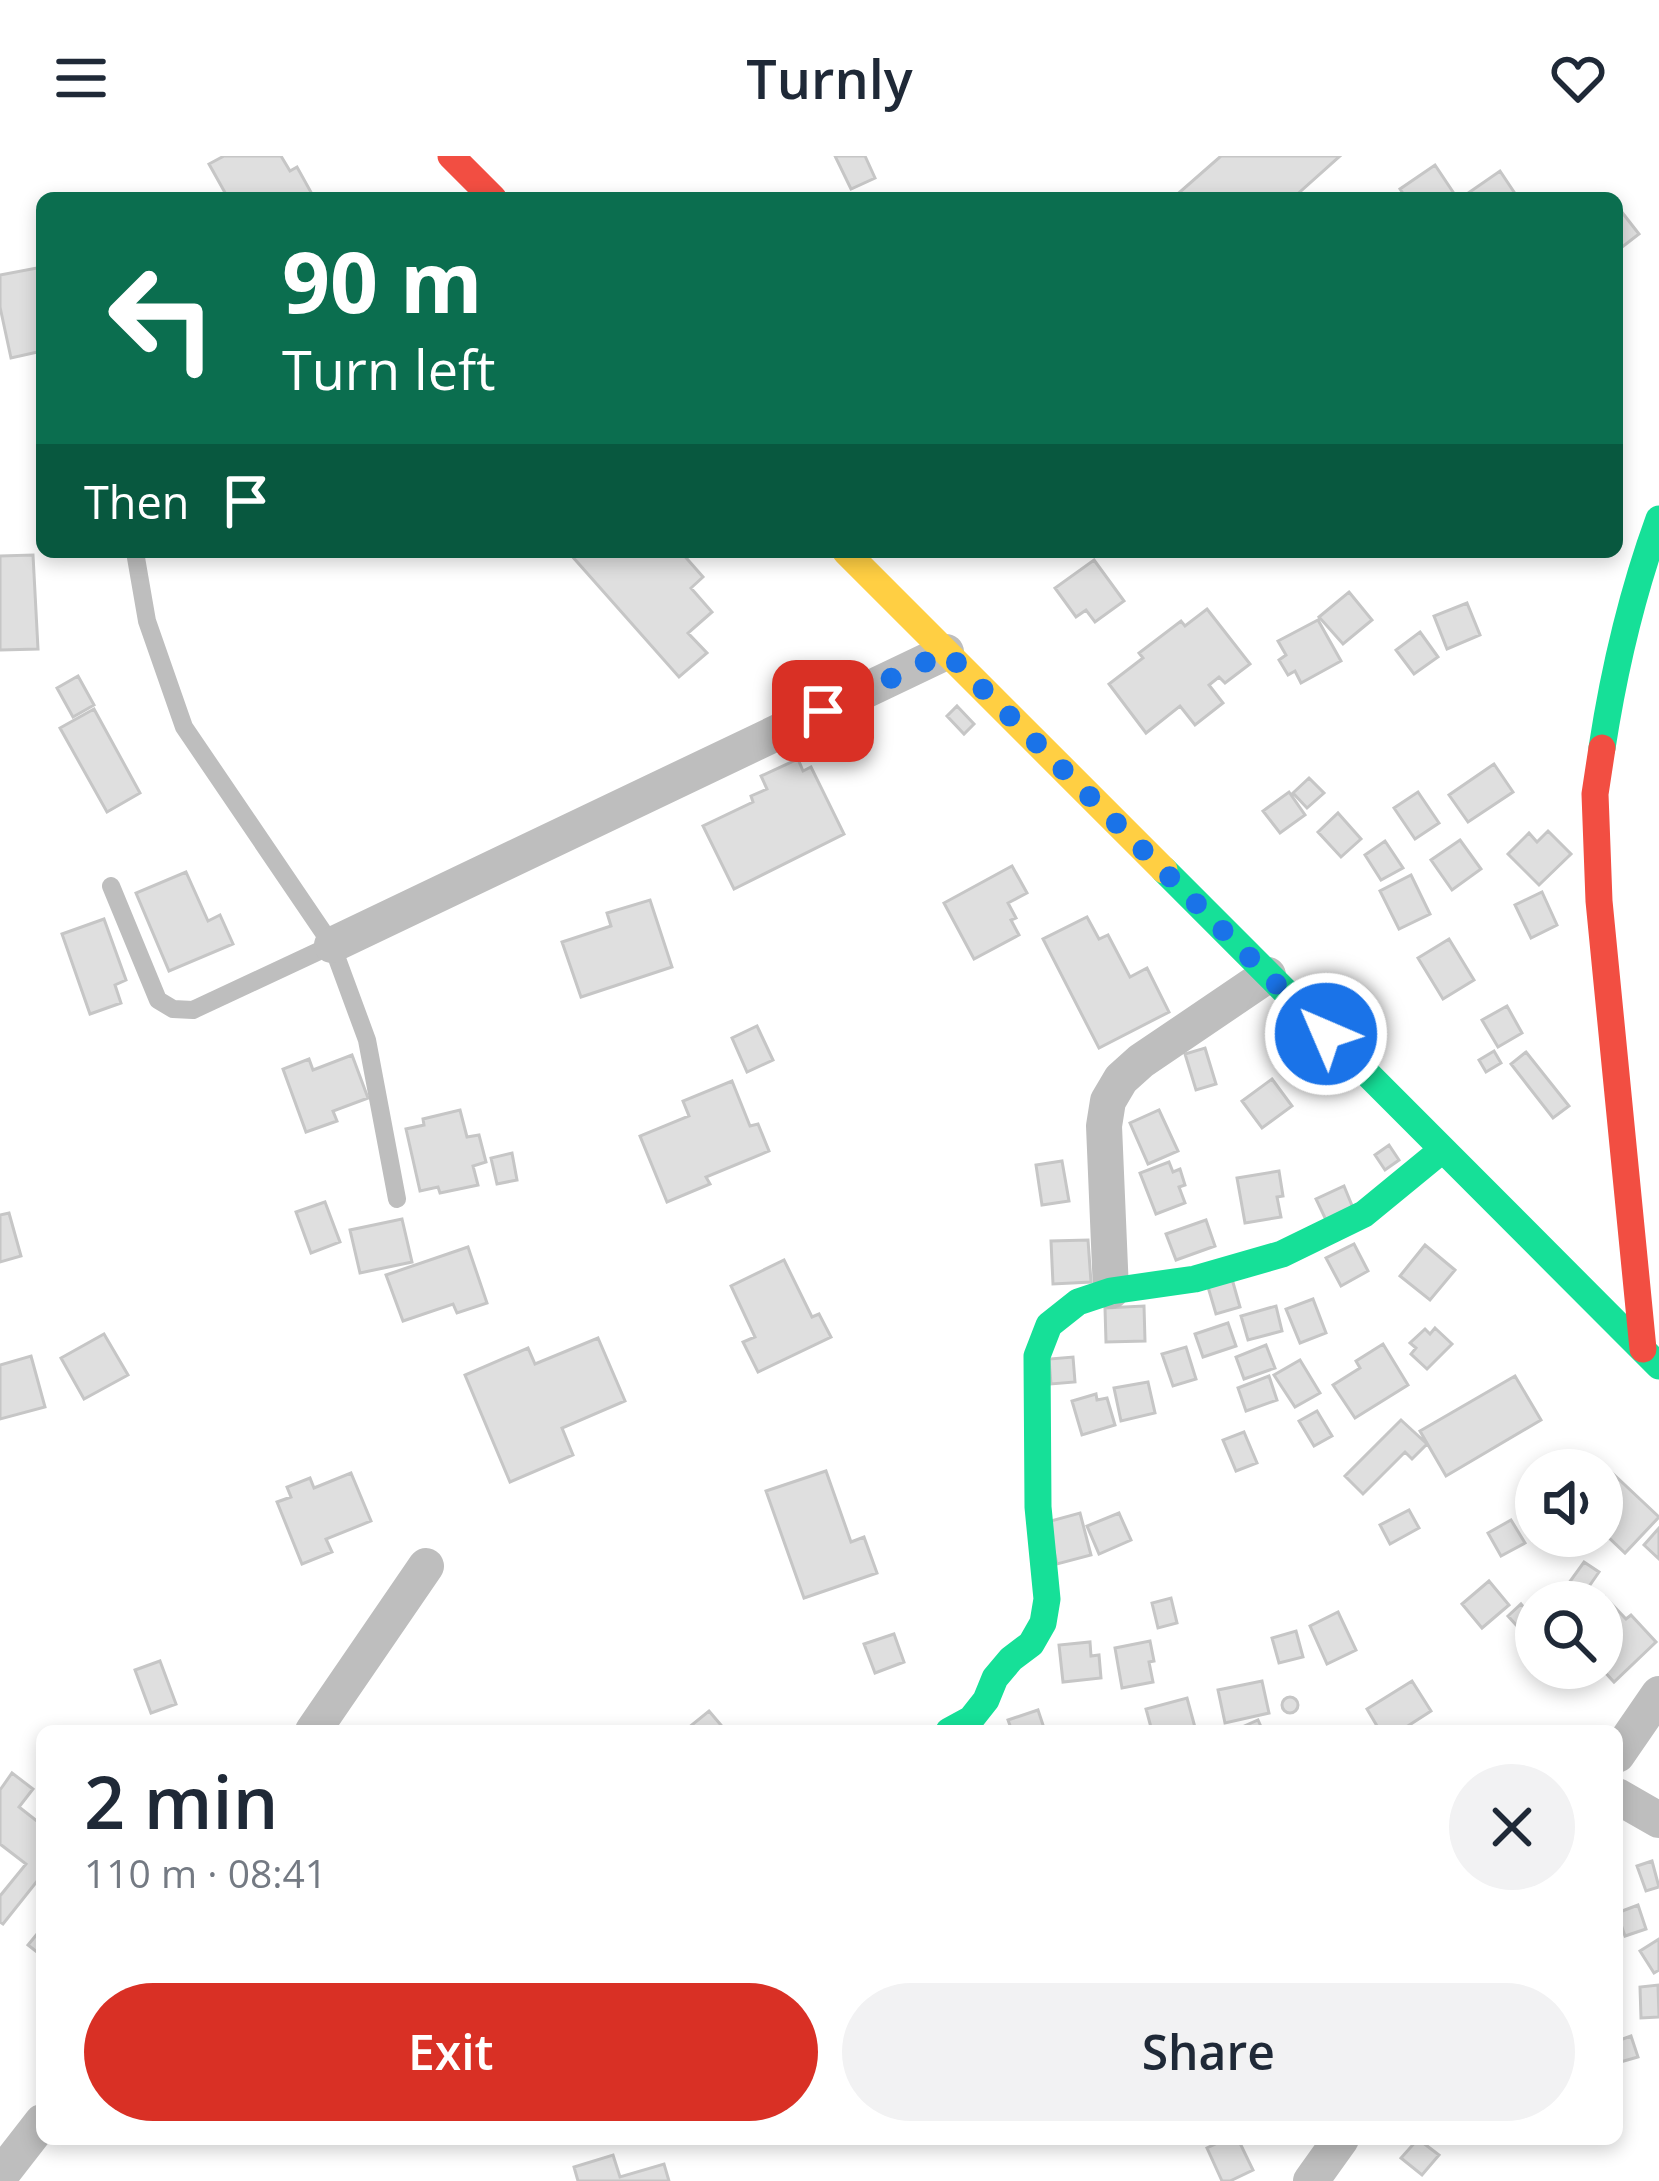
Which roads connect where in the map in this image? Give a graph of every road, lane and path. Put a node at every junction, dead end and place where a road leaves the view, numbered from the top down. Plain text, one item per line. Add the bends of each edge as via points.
1 (451, 156) edge
2 (487, 192) edge
3 (1659, 519) edge
4 (136, 558) edge
5 (851, 558) edge
6 (946, 652) junction
7 (111, 886) dead end
8 (332, 945) junction
9 (1268, 975) junction
10 (1442, 1150) junction
11 (397, 1198) dead end
12 (1111, 1291) junction
13 (1651, 1358) edge
14 (427, 1566) dead end
15 (1659, 1694) edge
16 (317, 1725) edge
17 (960, 1725) edge
18 (1623, 1744) edge
19 (1623, 1799) edge
20 (1659, 1820) edge
21 (36, 2130) edge
22 (1337, 2145) edge
23 (0, 2176) edge
24 (1311, 2181) edge

1 - 2 street
3 - 13 street via 1610,694 1594,794
4 - 8 lane via 147,621 184,727
5 - 6 street
6 - 8 street
6 - 9 street
7 - 8 lane via 158,1000 173,1009 193,1010
8 - 11 lane via 367,1040
9 - 10 street
9 - 12 street via 1141,1061 1108,1101
10 - 12 street via 1364,1214 1282,1254 1195,1279
10 - 13 street
12 - 17 street via 1078,1302 1049,1325 1037,1356 1043,1624
14 - 16 street
15 - 18 street
19 - 20 street
21 - 23 street
22 - 24 street

